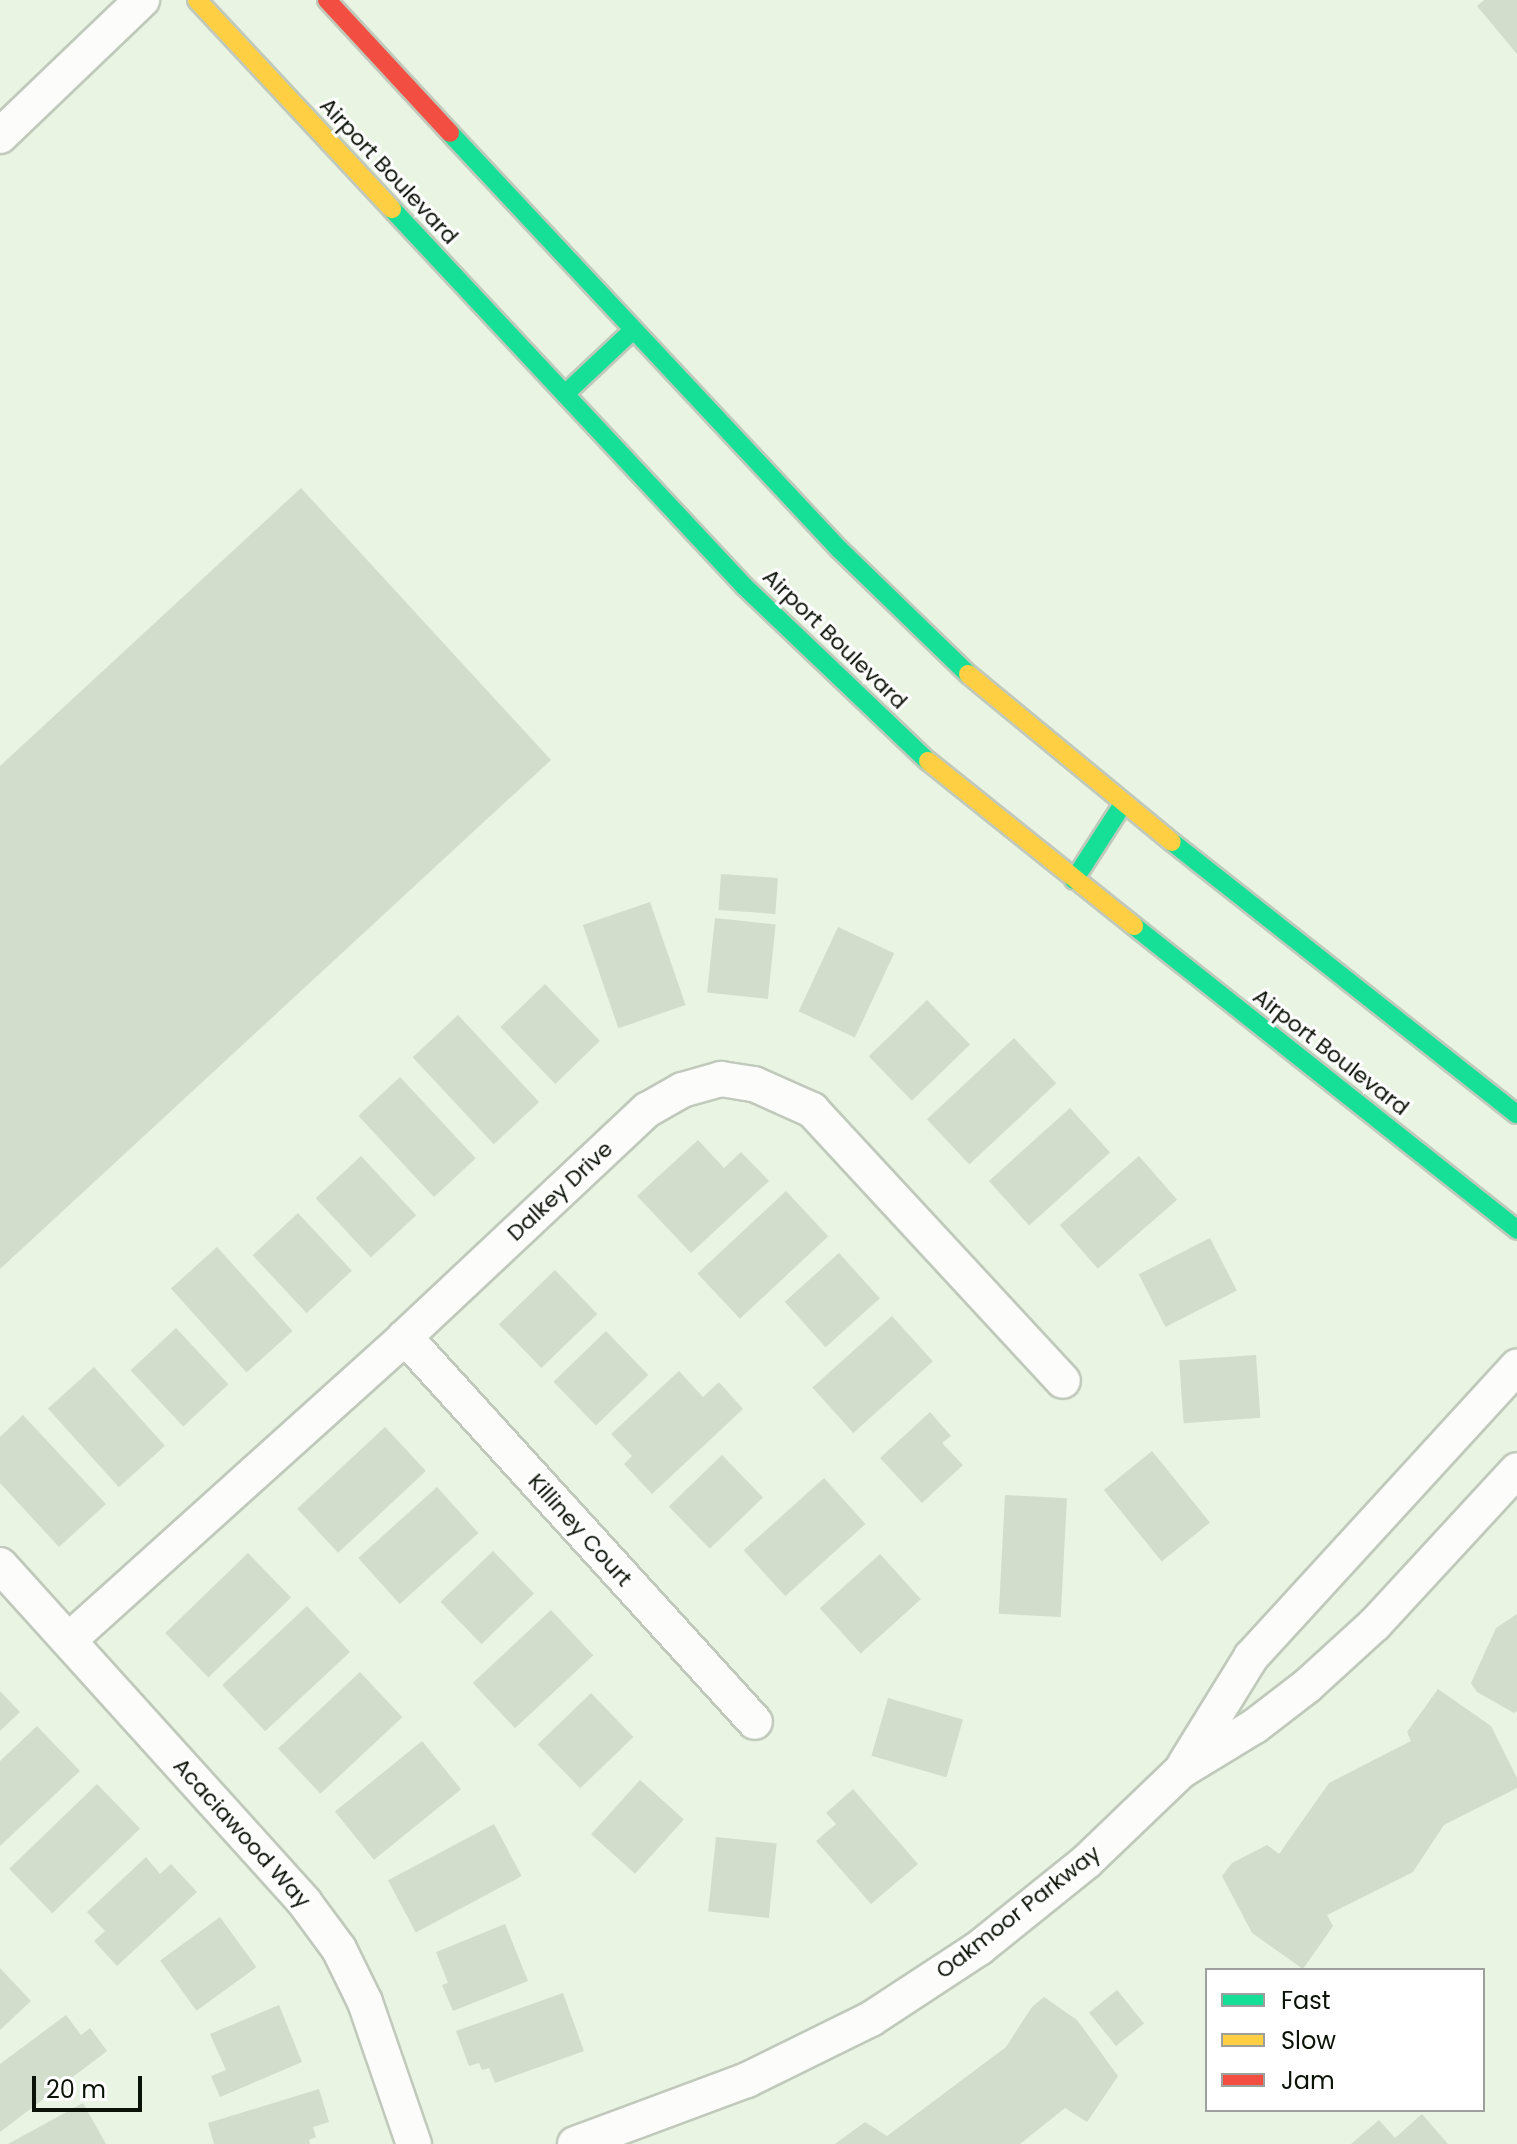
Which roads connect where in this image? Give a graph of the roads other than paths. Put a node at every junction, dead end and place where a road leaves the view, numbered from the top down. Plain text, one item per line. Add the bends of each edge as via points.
1 (142, 0) edge
2 (197, 0) edge
3 (327, 0) edge
4 (0, 136) edge
5 (632, 331) junction
6 (565, 394) junction
7 (1123, 804) junction
8 (1074, 880) junction
9 (1517, 1114) edge
10 (1517, 1230) edge
11 (405, 1337) junction
12 (1517, 1367) edge
13 (1063, 1381) dead end
14 (1517, 1470) edge
15 (0, 1565) edge
16 (69, 1640) junction
17 (755, 1722) dead end
18 (1181, 1771) junction
19 (414, 2144) edge
20 (575, 2144) edge

1 - 4 street
2 - 6 main road, Airport Boulevard
3 - 5 main road
5 - 6 main road
5 - 7 main road via 839,549 962,669
6 - 8 main road, Airport Boulevard via 744,586 943,775
7 - 8 main road
7 - 9 main road
8 - 10 main road, Airport Boulevard
11 - 13 street, Dalkey Drive via 647,1110 682,1090 721,1079 754,1084 812,1110
11 - 16 street, Dalkey Drive
11 - 17 street, Killiney Court
12 - 18 street, Oakmoor Parkway via 1251,1657
14 - 18 street, Oakmoor Parkway via 1375,1624 1318,1676 1255,1726
15 - 16 street, Acaciawood Way
16 - 19 street, Acaciawood Way via 305,1903 339,1949 365,2002
18 - 20 street, Oakmoor Parkway via 1086,1862 1002,1929 871,2019 747,2080

